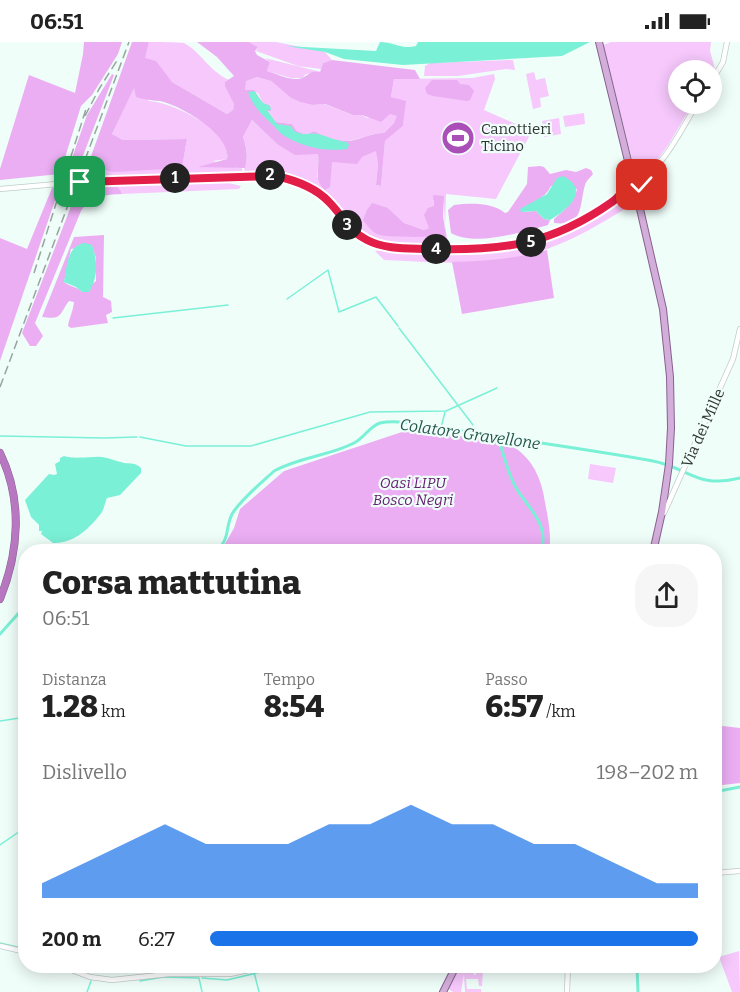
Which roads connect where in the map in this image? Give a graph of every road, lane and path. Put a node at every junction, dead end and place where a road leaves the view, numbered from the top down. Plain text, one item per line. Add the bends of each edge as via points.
1 (599, 42) edge
2 (727, 42) edge
3 (722, 64) edge
4 (691, 114) edge
5 (628, 161) junction
6 (656, 168) junction
7 (630, 171) junction
8 (639, 183) junction
9 (628, 186) junction
10 (0, 189) edge
11 (634, 197) junction
12 (614, 201) junction
13 (740, 328) edge
14 (0, 453) edge
15 (0, 464) edge
16 (679, 481) junction
17 (667, 483) junction
18 (661, 518) junction
19 (655, 544) edge
20 (0, 589) edge
21 (0, 599) edge
22 (740, 871) edge
23 (722, 872) edge
24 (0, 946) edge
25 (18, 950) edge
26 (79, 973) edge
27 (235, 973) edge
28 (449, 973) edge
29 (452, 973) edge
30 (568, 973) edge
31 (442, 992) edge
32 (567, 992) edge

1 - 5 main road
2 - 3 street
4 - 6 street
5 - 6 street via 640,176
5 - 7 main road
6 - 8 street
7 - 8 main road
7 - 9 main road
8 - 9 main road
8 - 11 main road via 643,191
9 - 11 main road
9 - 12 street
10 - 12 street via 80,182 276,176 322,196 367,240 388,247 465,250 536,240 578,223
11 - 12 street
11 - 17 main road via 660,293 668,341 671,428
13 - 16 street, Via dei Mille via 733,359
14 - 21 highway via 11,482 16,531 10,573
15 - 20 highway via 12,506 10,557
16 - 17 street, Via dei Mille
16 - 18 street
17 - 18 main road
18 - 19 main road
22 - 23 street
24 - 25 street
26 - 27 street via 112,981 169,974
28 - 31 main road
29 - 31 main road
30 - 32 street

